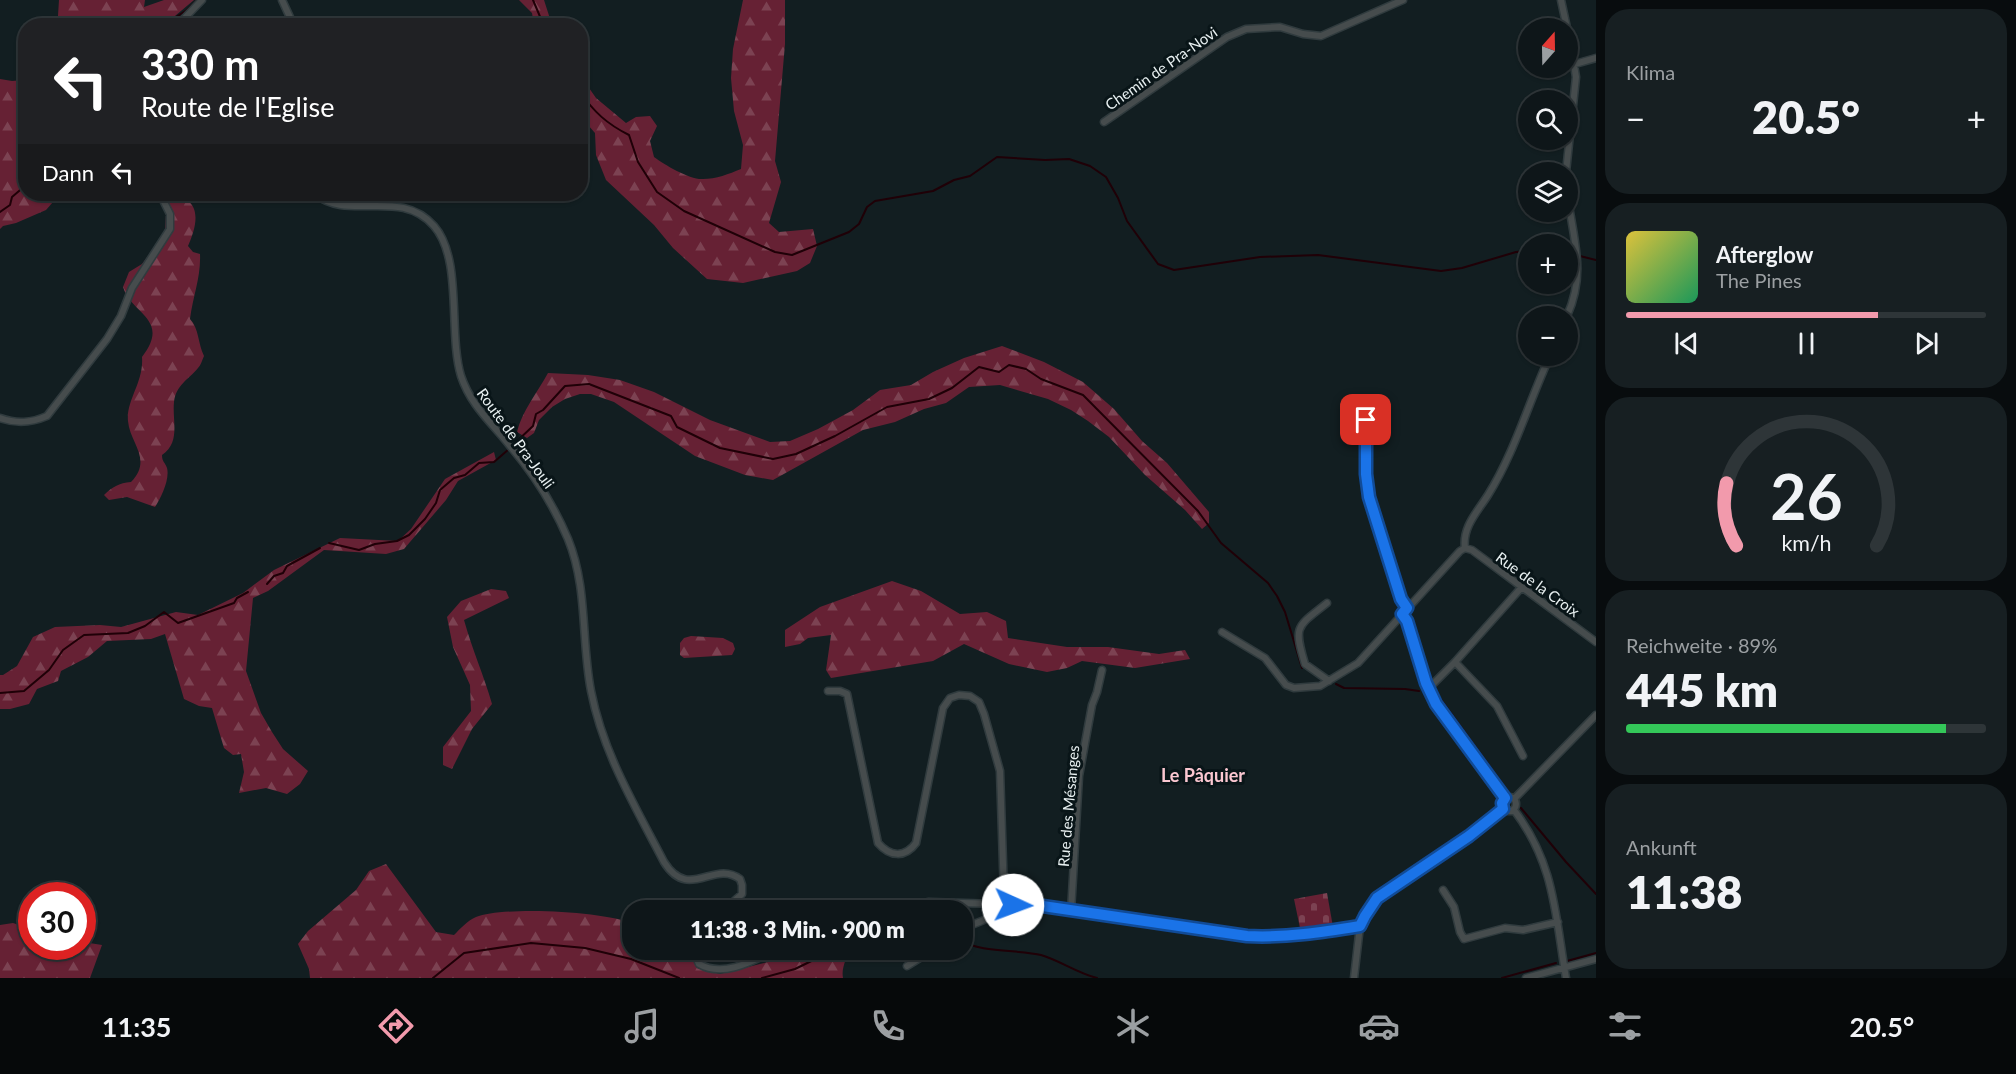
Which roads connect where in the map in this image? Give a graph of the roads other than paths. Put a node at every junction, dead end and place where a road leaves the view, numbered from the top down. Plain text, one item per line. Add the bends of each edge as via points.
1 (202, 0) edge
2 (282, 0) edge
3 (1403, 0) edge
4 (1561, 0) edge
5 (185, 18) edge
6 (290, 18) edge
7 (1565, 18) edge
8 (1596, 58) edge
9 (1578, 63) edge
10 (1576, 78) edge
11 (1104, 122) dead end
12 (1567, 162) edge
13 (164, 201) edge
14 (327, 201) edge
15 (1572, 222) edge
16 (1571, 306) edge
17 (1546, 366) edge
18 (1366, 408) dead end
19 (0, 418) edge
20 (1465, 548) junction
21 (1521, 588) junction
22 (1326, 603) dead end
23 (1404, 611) junction
24 (1222, 632) dead end
25 (1596, 642) edge
26 (1455, 662) junction
27 (1102, 670) dead end
28 (1329, 681) junction
29 (1429, 688) junction
30 (828, 691) dead end
31 (1596, 715) edge
32 (1523, 756) dead end
33 (1505, 798) junction
34 (1514, 799) junction
35 (1503, 809) junction
36 (1514, 810) junction
37 (1443, 890) dead end
38 (735, 900) edge
39 (973, 903) edge
40 (1002, 903) junction
41 (1071, 911) junction
42 (1558, 922) junction
43 (973, 926) edge
44 (1360, 926) junction
45 (1596, 959) edge
46 (697, 960) edge
47 (753, 960) edge
48 (917, 960) edge
49 (907, 966) dead end
50 (1564, 968) junction
51 (1354, 978) edge
52 (1526, 978) edge
53 (1566, 978) edge

1 - 5 street
2 - 6 street
3 - 11 street, Chemin de Pra-Novi via 1322,36 1280,27 1246,29 1227,37
4 - 7 street
8 - 9 street
10 - 12 street
13 - 19 street via 170,214 170,230 132,288 107,339 47,416 22,423
14 - 38 street, Route de Pra-Jouli via 407,208 427,219 441,237 450,265 457,356 466,388 481,414 511,446 535,482 558,519 573,554 583,599 590,688 603,740 672,874 683,880 728,873 740,879 742,885 742,894
15 - 16 street via 1577,288
17 - 20 street via 1500,472 1469,525
18 - 23 street via 1369,497
20 - 21 street, Rue de la Croix
20 - 23 street
21 - 25 street, Rue de la Croix
21 - 26 street
22 - 28 street via 1300,624 1297,632 1305,664
23 - 28 street via 1358,663
23 - 29 street
24 - 28 street via 1265,658 1286,685 1302,688
26 - 29 street
26 - 32 street via 1497,706
27 - 41 street, Rue des Mésanges via 1079,776
29 - 33 street via 1443,714
30 - 40 street via 847,694 878,843 894,854 911,850 916,843 943,708 950,698 959,695 979,702 1000,771
31 - 34 street
33 - 34 street
33 - 35 street
34 - 36 street
35 - 36 street
35 - 44 street via 1377,898
36 - 42 street via 1544,863
37 - 42 street via 1454,907 1464,939 1505,928 1522,930
39 - 40 street
40 - 41 street
40 - 43 street via 994,914
41 - 44 street via 1270,938
42 - 50 street
44 - 51 street
45 - 50 street
46 - 47 street via 721,971
48 - 49 street
50 - 52 street
50 - 53 street

